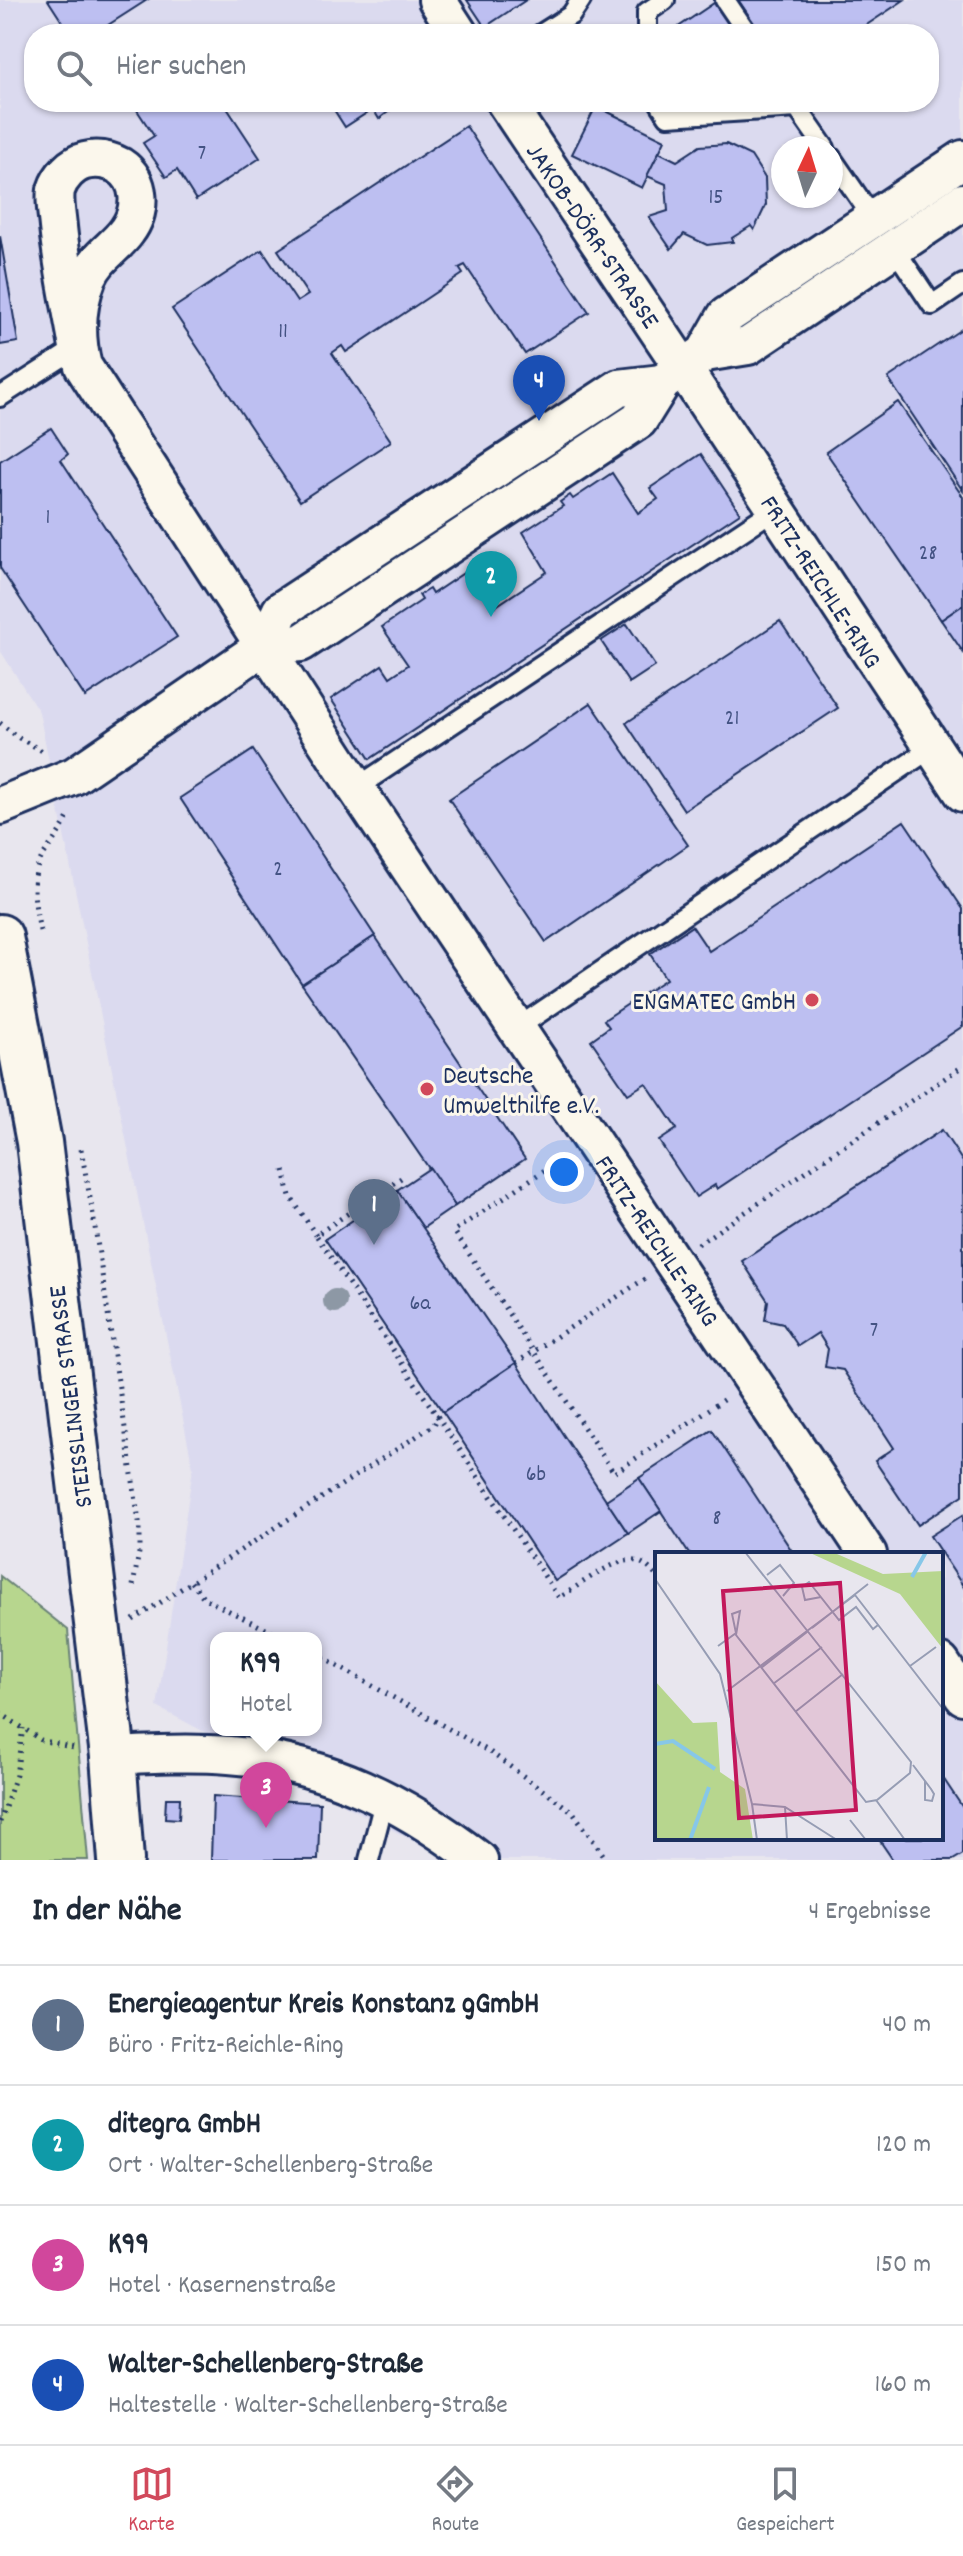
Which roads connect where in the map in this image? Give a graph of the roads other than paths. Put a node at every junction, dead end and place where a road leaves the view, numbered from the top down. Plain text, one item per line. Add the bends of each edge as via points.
1 (437, 0) edge
2 (581, 0) edge
3 (665, 0) edge
4 (725, 0) edge
5 (453, 24) edge
6 (557, 24) edge
7 (647, 24) edge
8 (741, 24) edge
9 (512, 112) edge
10 (665, 112) edge
11 (714, 112) edge
12 (800, 112) edge
13 (817, 136) edge
14 (963, 159) edge
15 (843, 174) edge
16 (963, 202) edge
17 (874, 218) junction
18 (894, 248) junction
19 (963, 284) edge
20 (78, 347) joint
21 (683, 368) junction
22 (0, 397) edge
23 (775, 509) junction
24 (264, 646) junction
25 (933, 747) junction
26 (356, 788) junction
27 (963, 793) edge
28 (0, 806) edge
29 (0, 937) edge
30 (517, 1028) junction
31 (867, 1552) edge
32 (943, 1666) edge
33 (963, 1696) edge
34 (113, 1756) junction
35 (385, 1798) junction
36 (121, 1860) edge
37 (369, 1860) edge
38 (479, 1860) edge

1 - 5 street
2 - 6 lane
3 - 7 lane via 647,12
4 - 8 lane
9 - 21 street, JAKOB-DÖRR-STRASSE
10 - 11 lane
12 - 13 lane
14 - 17 street
15 - 17 lane
16 - 18 street
17 - 18 lane
17 - 21 street via 726,316
18 - 19 lane via 932,305
18 - 21 street via 748,346
20 - 22 lane
20 - 24 street, FRITZ-REICHLE-RING via 83,366
21 - 23 street, FRITZ-REICHLE-RING
21 - 24 street via 639,420 301,643
23 - 25 street, FRITZ-REICHLE-RING
23 - 26 lane
24 - 26 street, FRITZ-REICHLE-RING
24 - 28 street via 74,776
25 - 27 street, FRITZ-REICHLE-RING
25 - 30 lane
26 - 30 street, FRITZ-REICHLE-RING
29 - 34 street, STEISSLINGER STRASSE via 39,1142
30 - 31 street, FRITZ-REICHLE-RING
32 - 33 street
34 - 35 street via 230,1755 291,1764
34 - 36 street, STEISSLINGER STRASSE
35 - 37 lane
35 - 38 street

